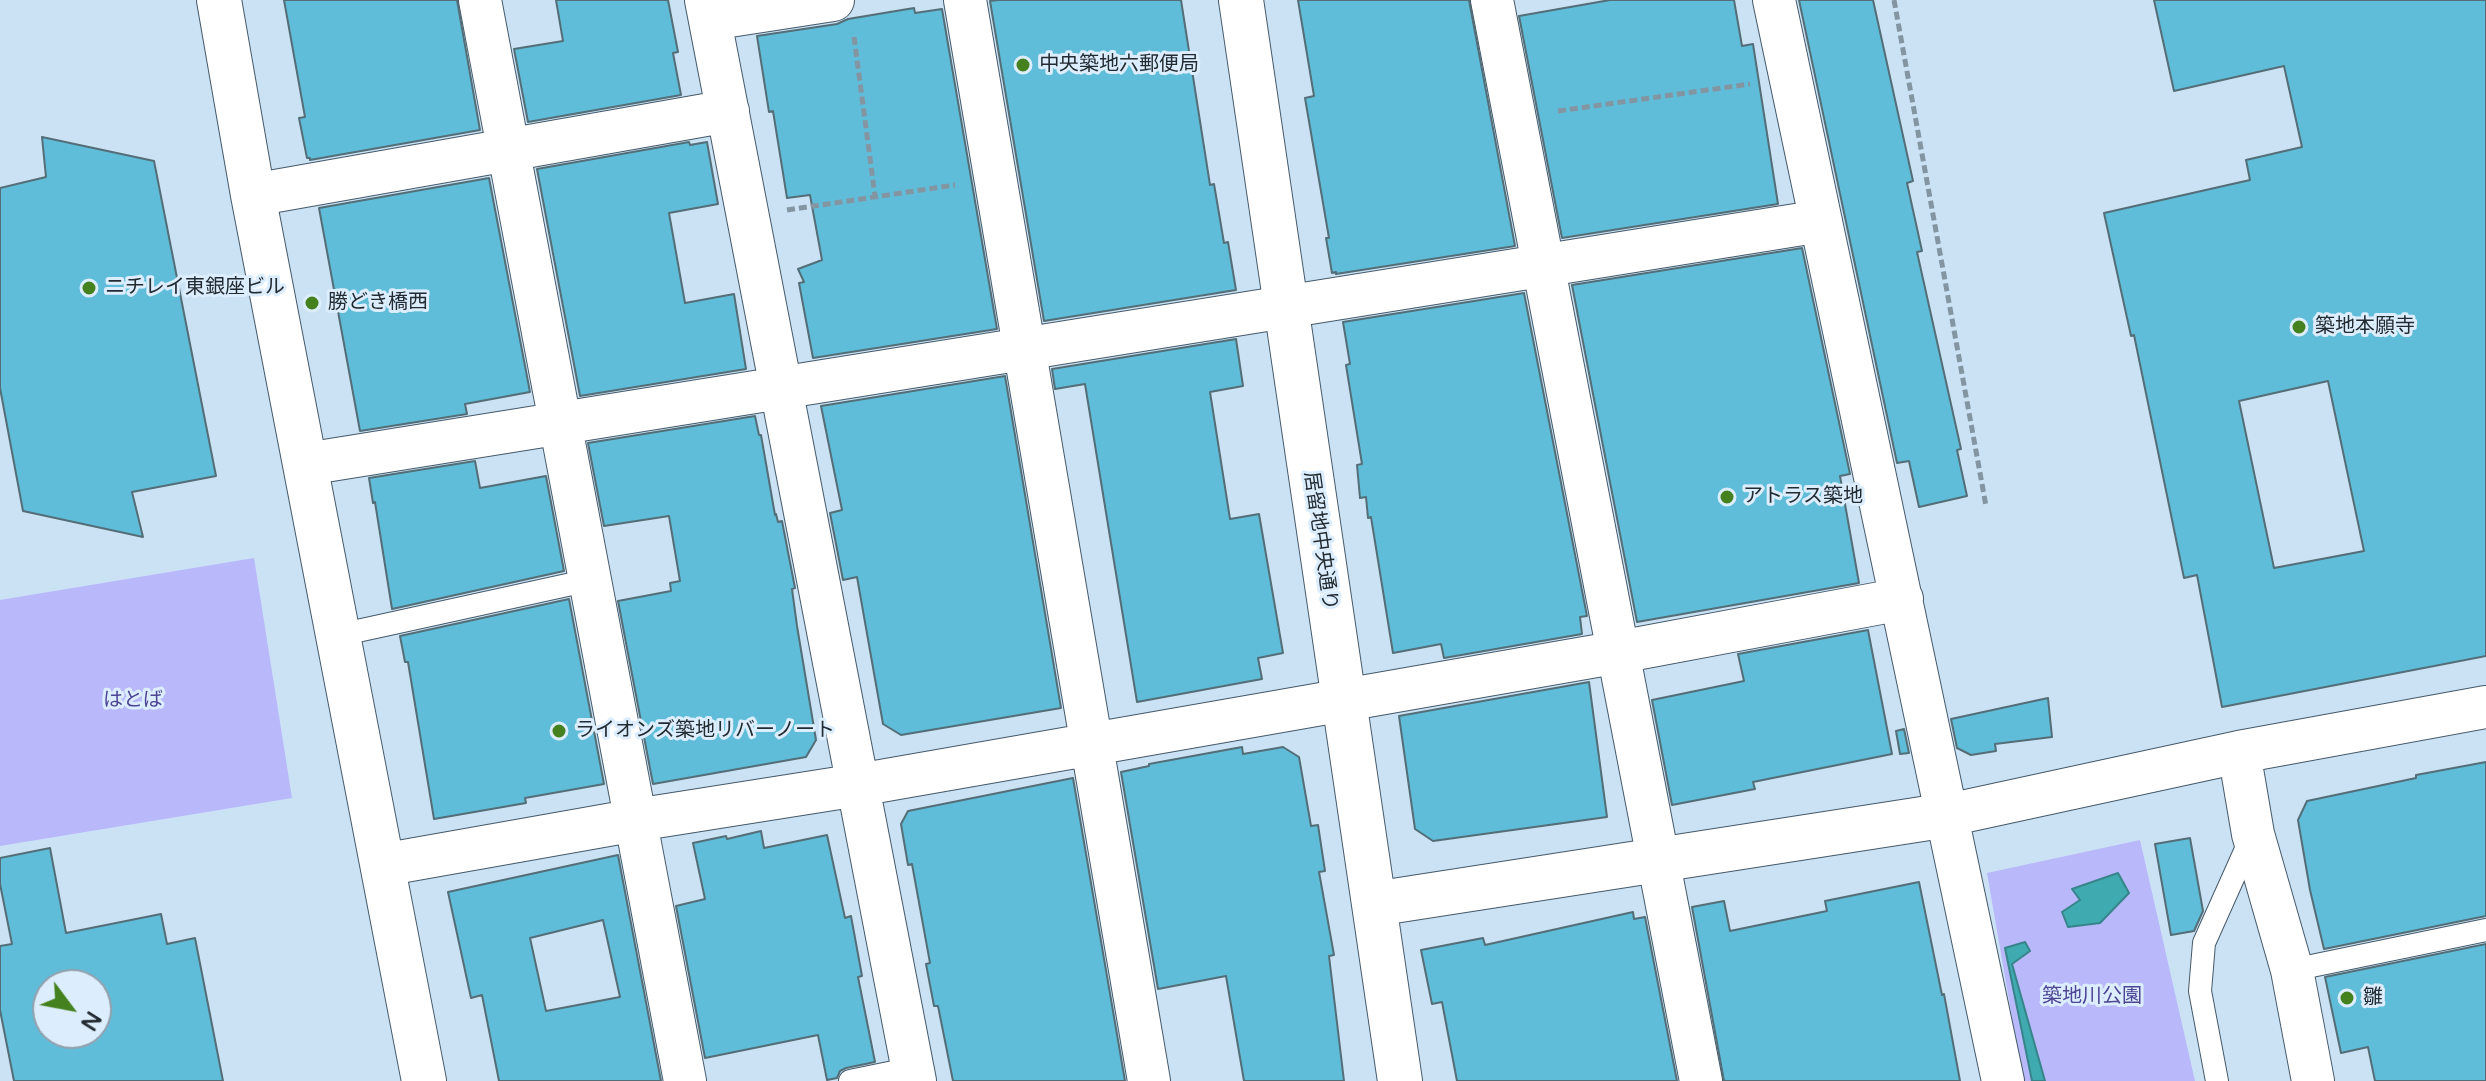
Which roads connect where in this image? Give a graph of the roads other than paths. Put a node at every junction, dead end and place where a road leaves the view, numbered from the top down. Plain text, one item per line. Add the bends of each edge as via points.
1 (219, 0) edge
2 (480, 0) edge
3 (965, 0) edge
4 (1241, 0) edge
5 (1492, 0) edge
6 (1774, 0) edge
7 (708, 9) edge
8 (843, 15) edge
9 (728, 111) junction
10 (508, 150) junction
11 (253, 195) junction
12 (1821, 221) junction
13 (1544, 265) junction
14 (1286, 307) junction
15 (1025, 349) junction
16 (781, 387) junction
17 (560, 422) junction
18 (306, 464) junction
19 (590, 580) junction
20 (1902, 599) junction
21 (339, 635) junction
22 (1619, 652) junction
23 (1344, 700) junction
24 (2486, 707) edge
25 (1091, 743) junction
26 (2239, 752) junction
27 (858, 785) junction
28 (1948, 815) junction
29 (636, 820) junction
30 (2253, 834) junction
31 (1659, 860) junction
32 (382, 865) junction
33 (1374, 904) junction
34 (2486, 930) edge
35 (2292, 970) junction
36 (914, 1075) edge
37 (424, 1081) edge
38 (685, 1081) edge
39 (850, 1081) edge
40 (1149, 1081) edge
41 (1400, 1081) edge
42 (1701, 1081) edge
43 (2003, 1081) edge
44 (2217, 1081) edge
45 (2313, 1081) edge

1 - 11 street
2 - 10 street
3 - 15 street
4 - 14 street, 居留地中央通り
5 - 13 street
6 - 12 street
7 - 8 street
7 - 9 street
9 - 10 street
9 - 16 street
10 - 11 street
10 - 17 street
11 - 18 street
12 - 13 street
12 - 20 street
13 - 14 street
13 - 22 street
14 - 15 street
14 - 23 street, 居留地中央通り
15 - 16 street
15 - 25 street
16 - 17 street
16 - 27 street
17 - 18 street
17 - 19 street
18 - 21 street
19 - 21 lane
19 - 29 street
20 - 22 street
20 - 28 street
21 - 32 street
22 - 23 street
22 - 31 street
23 - 25 street
23 - 33 street, 居留地中央通り
24 - 26 street
25 - 27 street
25 - 40 street
26 - 28 street
26 - 30 street
27 - 29 street
27 - 36 street
28 - 31 street
28 - 43 street
29 - 32 street
29 - 38 street
30 - 35 street
30 - 44 lane via 2204,943 2200,991
31 - 33 street
31 - 42 street
32 - 37 street
33 - 41 street, 居留地中央通り
34 - 35 lane
35 - 45 street
36 - 39 lane

